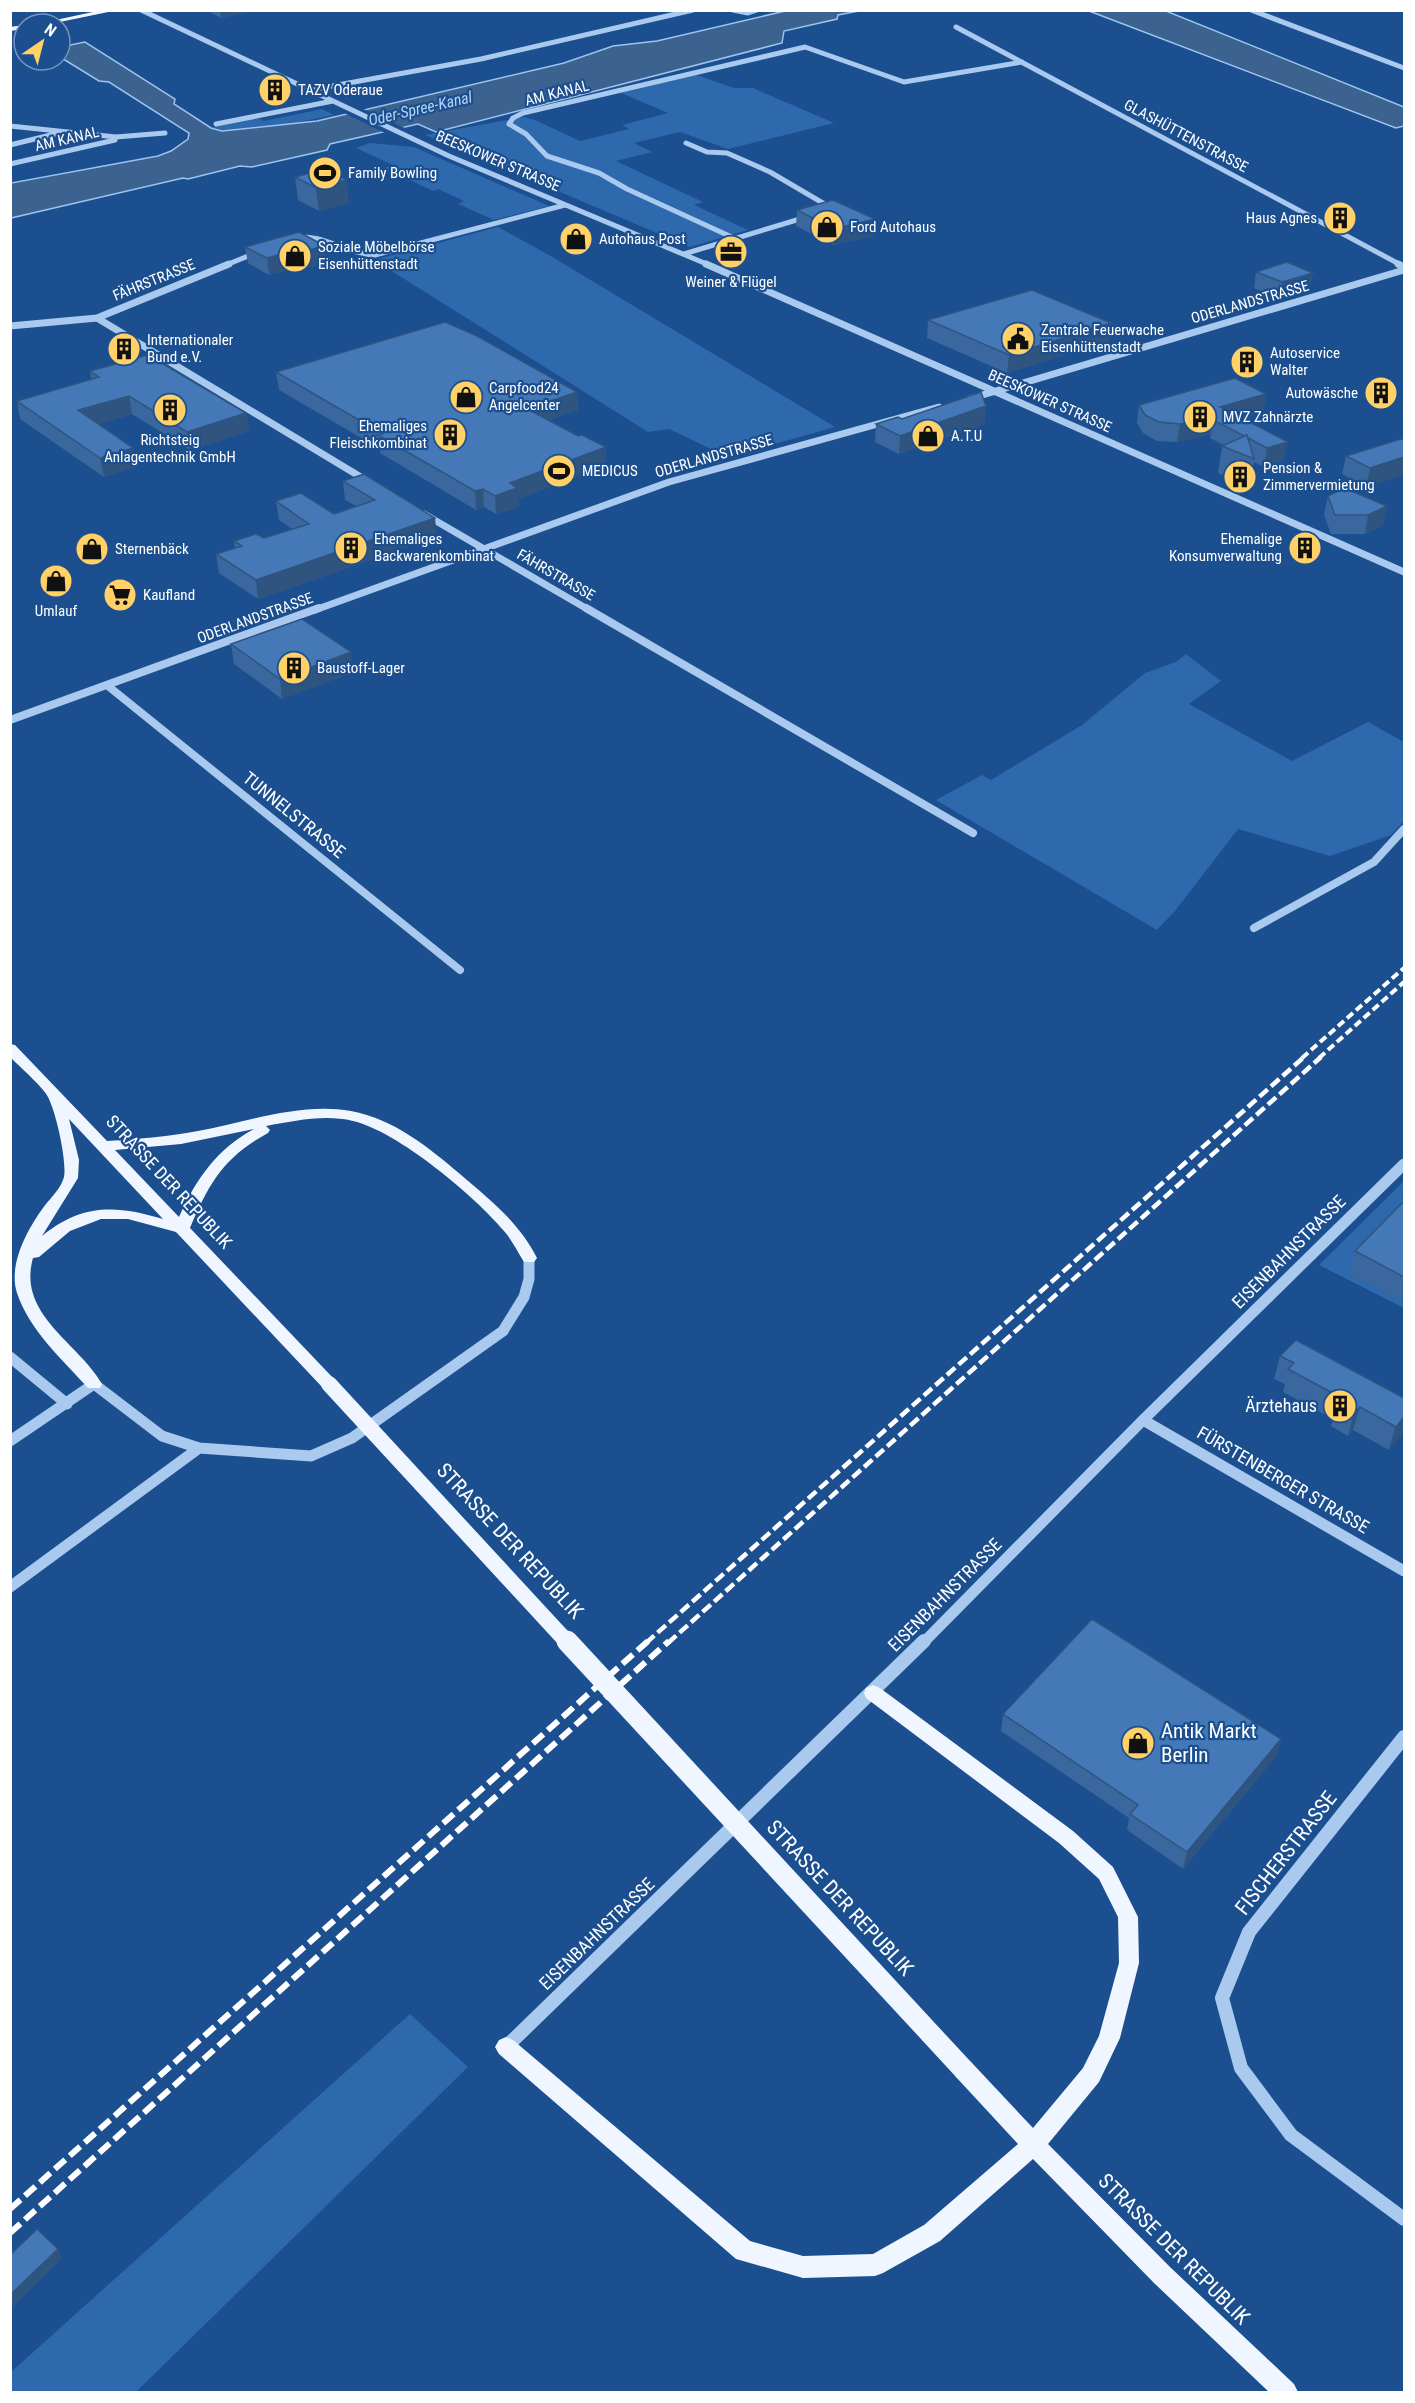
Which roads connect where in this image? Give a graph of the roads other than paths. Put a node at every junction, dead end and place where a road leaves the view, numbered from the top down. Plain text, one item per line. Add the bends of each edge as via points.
1 (115, 10) edge
2 (141, 10) edge
3 (693, 10) edge
4 (733, 10) edge
5 (757, 10) edge
6 (1251, 10) edge
7 (72, 18) edge
8 (956, 27) dead end
9 (1022, 62) junction
10 (1404, 68) edge
11 (310, 90) junction
12 (333, 101) junction
13 (216, 124) dead end
14 (10, 126) edge
15 (64, 132) junction
16 (165, 133) dead end
17 (128, 137) junction
18 (686, 142) dead end
19 (10, 145) edge
20 (10, 164) edge
21 (566, 205) junction
22 (824, 212) edge
23 (814, 215) edge
24 (736, 239) junction
25 (285, 241) edge
26 (263, 250) edge
27 (684, 254) junction
28 (1404, 268) edge
29 (97, 318) junction
30 (10, 326) edge
31 (994, 391) junction
32 (956, 402) edge
33 (946, 405) edge
34 (376, 486) edge
35 (415, 509) edge
36 (483, 549) junction
37 (1404, 572) edge
38 (108, 686) junction
39 (10, 720) edge
40 (1404, 830) edge
41 (974, 833) dead end
42 (1254, 928) dead end
43 (460, 970) dead end
44 (10, 1048) edge
45 (54, 1095) junction
46 (284, 1120) junction
47 (104, 1146) junction
48 (1404, 1164) edge
49 (182, 1228) junction
50 (530, 1258) joint
51 (24, 1264) junction
52 (10, 1357) edge
53 (94, 1384) junction
54 (67, 1404) junction
55 (1143, 1420) junction
56 (10, 1441) edge
57 (199, 1448) junction
58 (1404, 1571) edge
59 (10, 1587) edge
60 (873, 1693) junction
61 (1404, 1737) edge
62 (506, 2047) joint
63 (1033, 2145) junction
64 (1404, 2219) edge
65 (1286, 2392) edge

1 - 7 main road
2 - 11 street, BEESKOWER STRASSE
3 - 11 street via 481,59
4 - 5 street
6 - 10 street
8 - 9 street, GLASHÜTTENSTRASSE
9 - 24 street, AM KANAL via 904,82 814,48 795,49 523,113 509,124 526,134 547,156 599,173
9 - 28 street, GLASHÜTTENSTRASSE
11 - 12 street, BEESKOWER STRASSE
12 - 13 street
12 - 21 street, BEESKOWER STRASSE
14 - 15 street, AM KANAL
15 - 17 street, AM KANAL
15 - 19 street
16 - 17 street, AM KANAL
17 - 20 street, AM KANAL
18 - 22 street via 707,152 727,153 770,172 834,210
21 - 25 street via 375,255 361,255 312,236
21 - 27 street, BEESKOWER STRASSE
23 - 24 street
24 - 27 street
26 - 29 street, FÄHRSTRASSE
27 - 31 street, BEESKOWER STRASSE
28 - 31 street, ODERLANDSTRASSE
29 - 30 street, FÄHRSTRASSE
29 - 34 street, FÄHRSTRASSE
31 - 32 street, ODERLANDSTRASSE
31 - 37 street, BEESKOWER STRASSE
33 - 36 street, ODERLANDSTRASSE via 669,482
35 - 36 street, FÄHRSTRASSE
36 - 38 street, ODERLANDSTRASSE
36 - 41 street, FÄHRSTRASSE
38 - 39 street, ODERLANDSTRASSE
38 - 43 street, TUNNELSTRASSE
40 - 42 street via 1374,862
44 - 45 main road, STRASSE DER REPUBLIK
45 - 47 main road, STRASSE DER REPUBLIK
45 - 51 main road via 69,1143 71,1178 43,1219
46 - 47 main road via 182,1139
46 - 49 main road via 240,1141 219,1160 200,1186
46 - 50 main road via 311,1114 350,1115 401,1136 509,1224
47 - 49 main road, STRASSE DER REPUBLIK
48 - 55 street, EISENBAHNSTRASSE
49 - 51 main road via 127,1214 86,1215 48,1237
49 - 63 main road, STRASSE DER REPUBLIK, bridge
50 - 57 street via 521,1309 503,1331 352,1438 311,1456
51 - 53 main road via 21,1282 30,1306
52 - 54 street
53 - 54 street
53 - 57 street via 162,1436
54 - 56 street
55 - 58 street, FÜRSTENBERGER STRASSE
55 - 60 street, EISENBAHNSTRASSE
57 - 59 street
60 - 62 street, EISENBAHNSTRASSE
60 - 63 main road via 1066,1837 1106,1873 1128,1917 1129,1963 1108,2038 1091,2075
61 - 64 street, FISCHERSTRASSE via 1250,1932 1222,1998 1241,2068 1291,2134
62 - 63 main road via 744,2251 803,2267 875,2265 932,2233
63 - 65 main road, STRASSE DER REPUBLIK via 1214,2327

